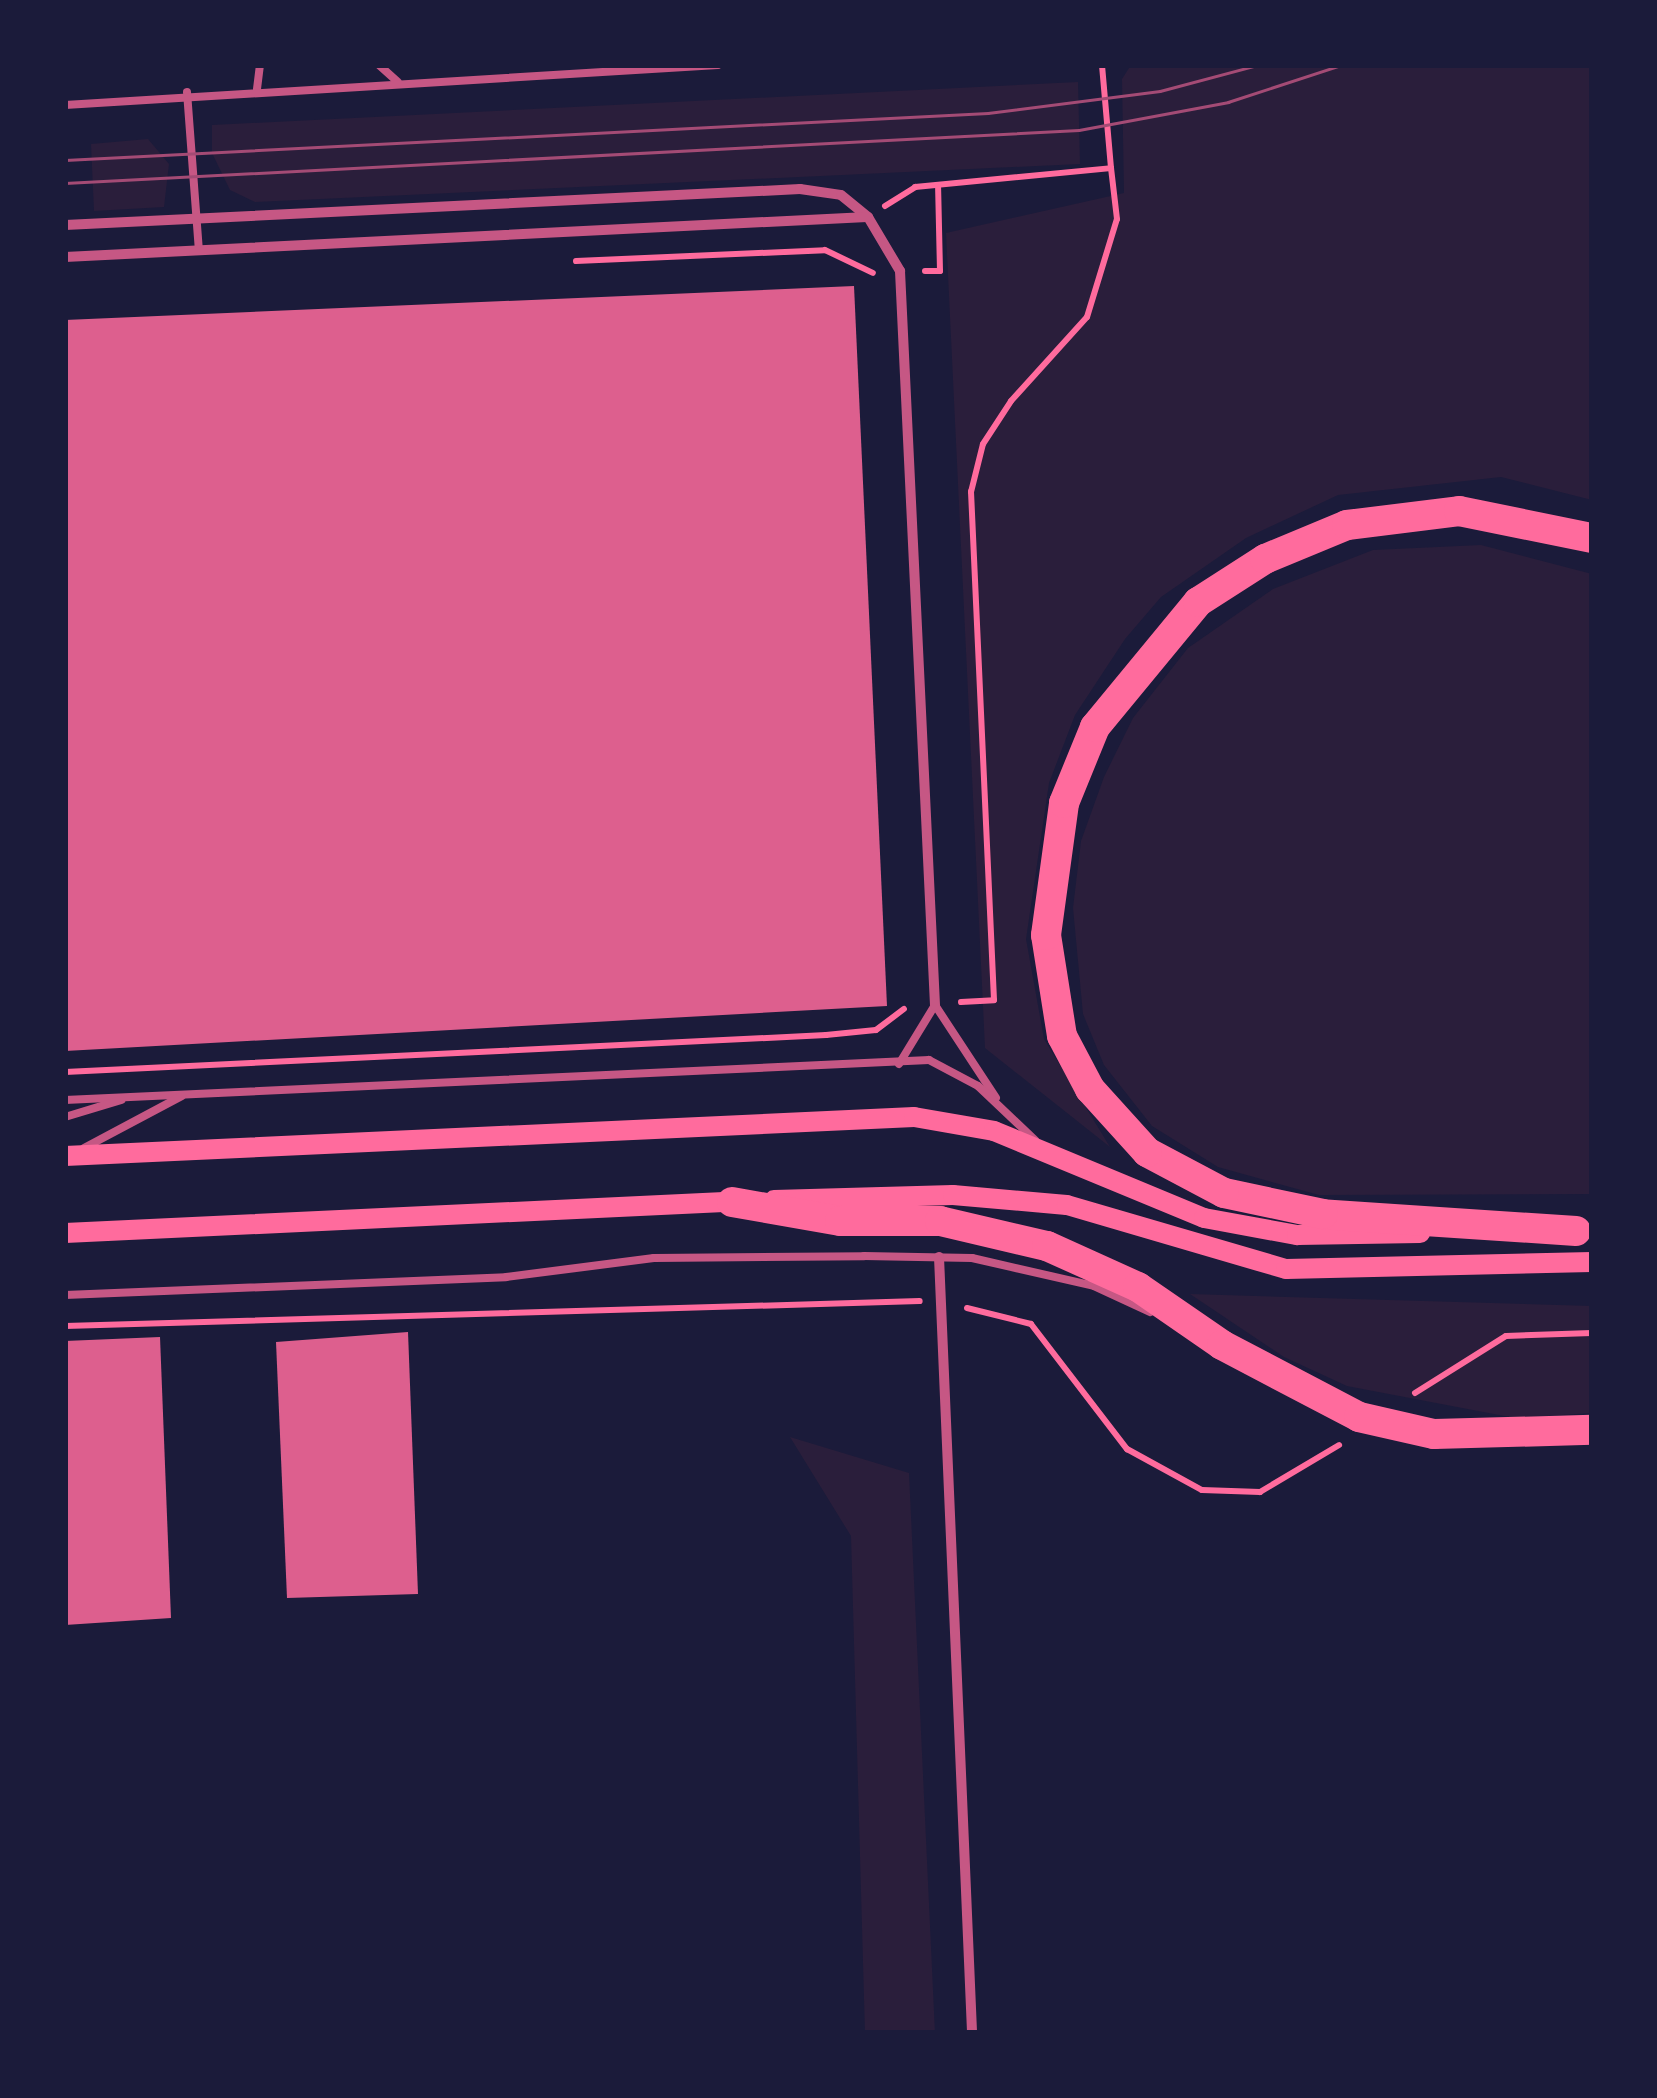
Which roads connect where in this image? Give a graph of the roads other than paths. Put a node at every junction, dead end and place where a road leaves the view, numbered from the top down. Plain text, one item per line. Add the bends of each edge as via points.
1 (260, 65) edge
2 (379, 65) edge
3 (718, 65) edge
4 (398, 82) junction
5 (258, 89) junction
6 (187, 92) junction
7 (65, 105) edge
8 (868, 217) junction
9 (197, 219) junction
10 (65, 225) edge
11 (199, 250) junction
12 (65, 257) edge
13 (1592, 538) edge
14 (936, 1005) junction
15 (900, 1064) junction
16 (186, 1094) junction
17 (130, 1097) junction
18 (65, 1100) edge
19 (65, 1116) edge
20 (1022, 1128) junction
21 (67, 1156) edge
22 (1065, 1165) junction
23 (732, 1202) junction
24 (116, 1230) junction
25 (1584, 1231) edge
26 (65, 1233) edge
27 (65, 1245) edge
28 (938, 1257) junction
29 (1592, 1262) edge
30 (65, 1295) edge
31 (1222, 1345) junction
32 (1592, 1430) edge
33 (972, 2033) edge

1 - 5 lane
2 - 4 lane
3 - 4 lane
4 - 5 lane
5 - 6 lane
6 - 7 lane
6 - 9 lane
8 - 9 street via 841,195 800,189
8 - 11 street
8 - 14 street via 900,271
9 - 10 street
9 - 11 lane
11 - 12 street
13 - 25 highway via 1459,511 1347,526 1265,559 1198,602 1095,727 1064,803 1046,935 1062,1036 1090,1089 1148,1152 1224,1192 1323,1214
14 - 15 lane
14 - 20 lane
15 - 16 lane
15 - 20 lane via 951,1068
16 - 17 lane
16 - 21 lane
17 - 18 lane
17 - 19 lane
20 - 22 lane
21 - 22 main road via 914,1116 994,1132
22 - 25 main road via 1204,1218 1297,1235
23 - 24 main road
23 - 29 main road via 953,1195 1067,1205 1286,1269
23 - 31 highway via 840,1221 940,1221 1046,1246 1138,1287
24 - 26 main road
24 - 27 lane
28 - 30 lane via 654,1258 506,1277
28 - 31 lane via 1094,1286
28 - 33 street
31 - 32 highway via 1378,1422 1434,1434

